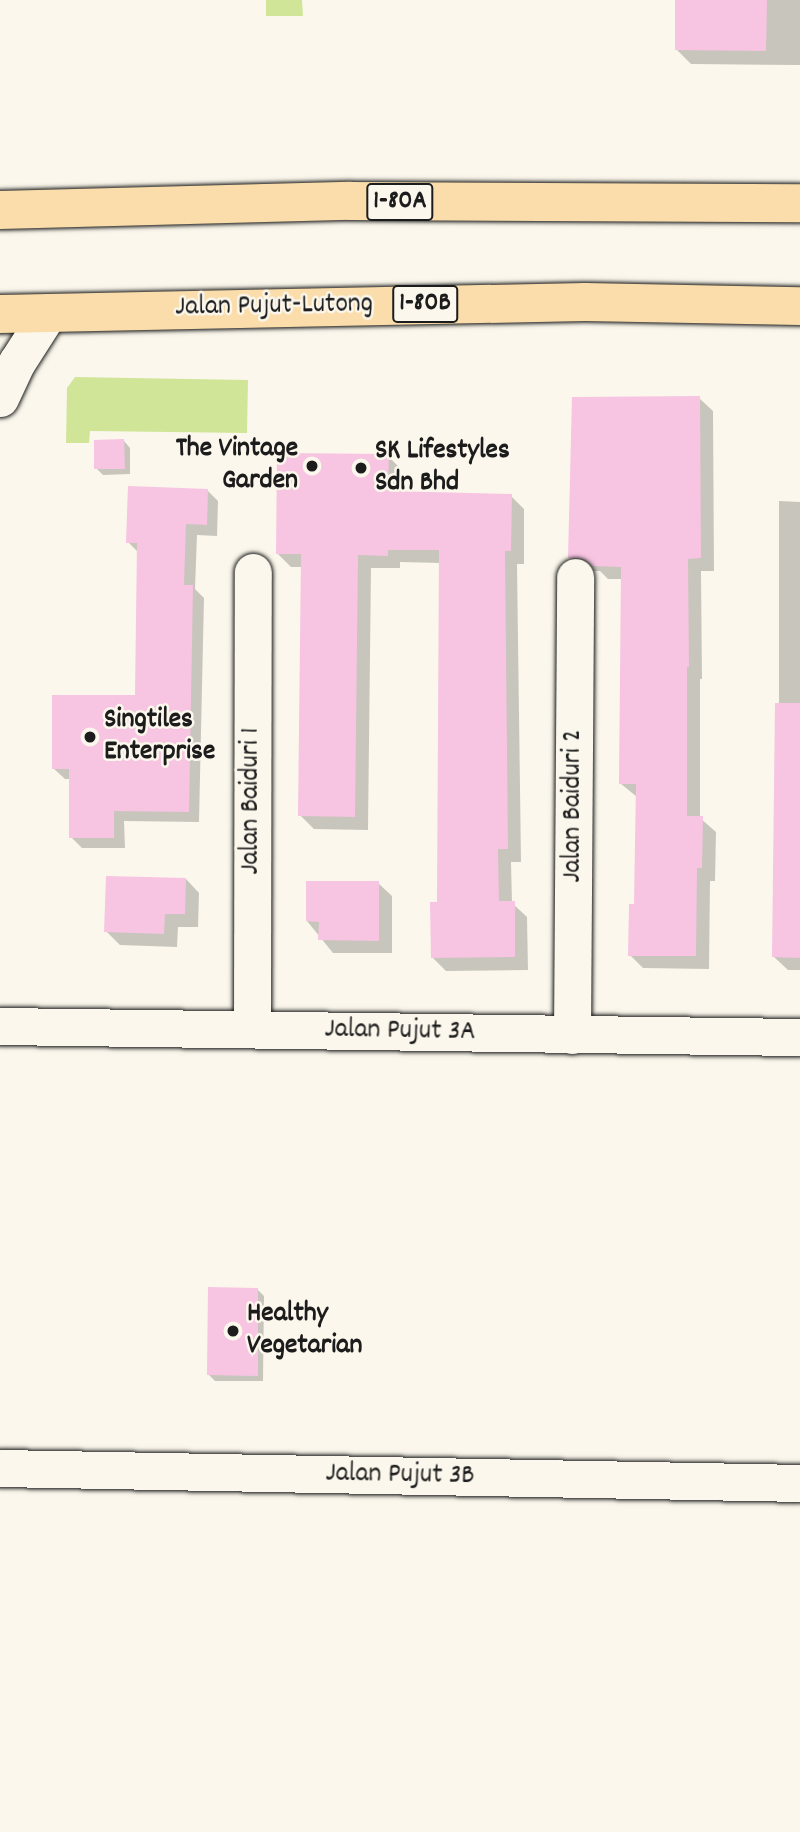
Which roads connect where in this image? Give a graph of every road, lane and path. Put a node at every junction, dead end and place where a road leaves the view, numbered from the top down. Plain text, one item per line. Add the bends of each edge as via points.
1 (800, 204) edge
2 (0, 210) edge
3 (800, 306) edge
4 (49, 312) junction
5 (0, 314) edge
6 (0, 398) edge
7 (253, 572) dead end
8 (575, 577) dead end
9 (0, 1026) edge
10 (252, 1029) junction
11 (572, 1035) junction
12 (800, 1037) edge
13 (0, 1468) edge
14 (800, 1483) edge

1 - 2 highway, 1-80A via 350,201
3 - 4 highway, Jalan Pujut-Lutong / 1-80B via 585,302
4 - 5 highway, Jalan Pujut-Lutong / 1-80B
4 - 6 street
7 - 10 street, Jalan Baiduri 1
8 - 11 street, Jalan Baiduri 2
9 - 10 street, Jalan Pujut 3A
10 - 11 street, Jalan Pujut 3A
11 - 12 street, Jalan Pujut 3A
13 - 14 street, Jalan Pujut 3B

